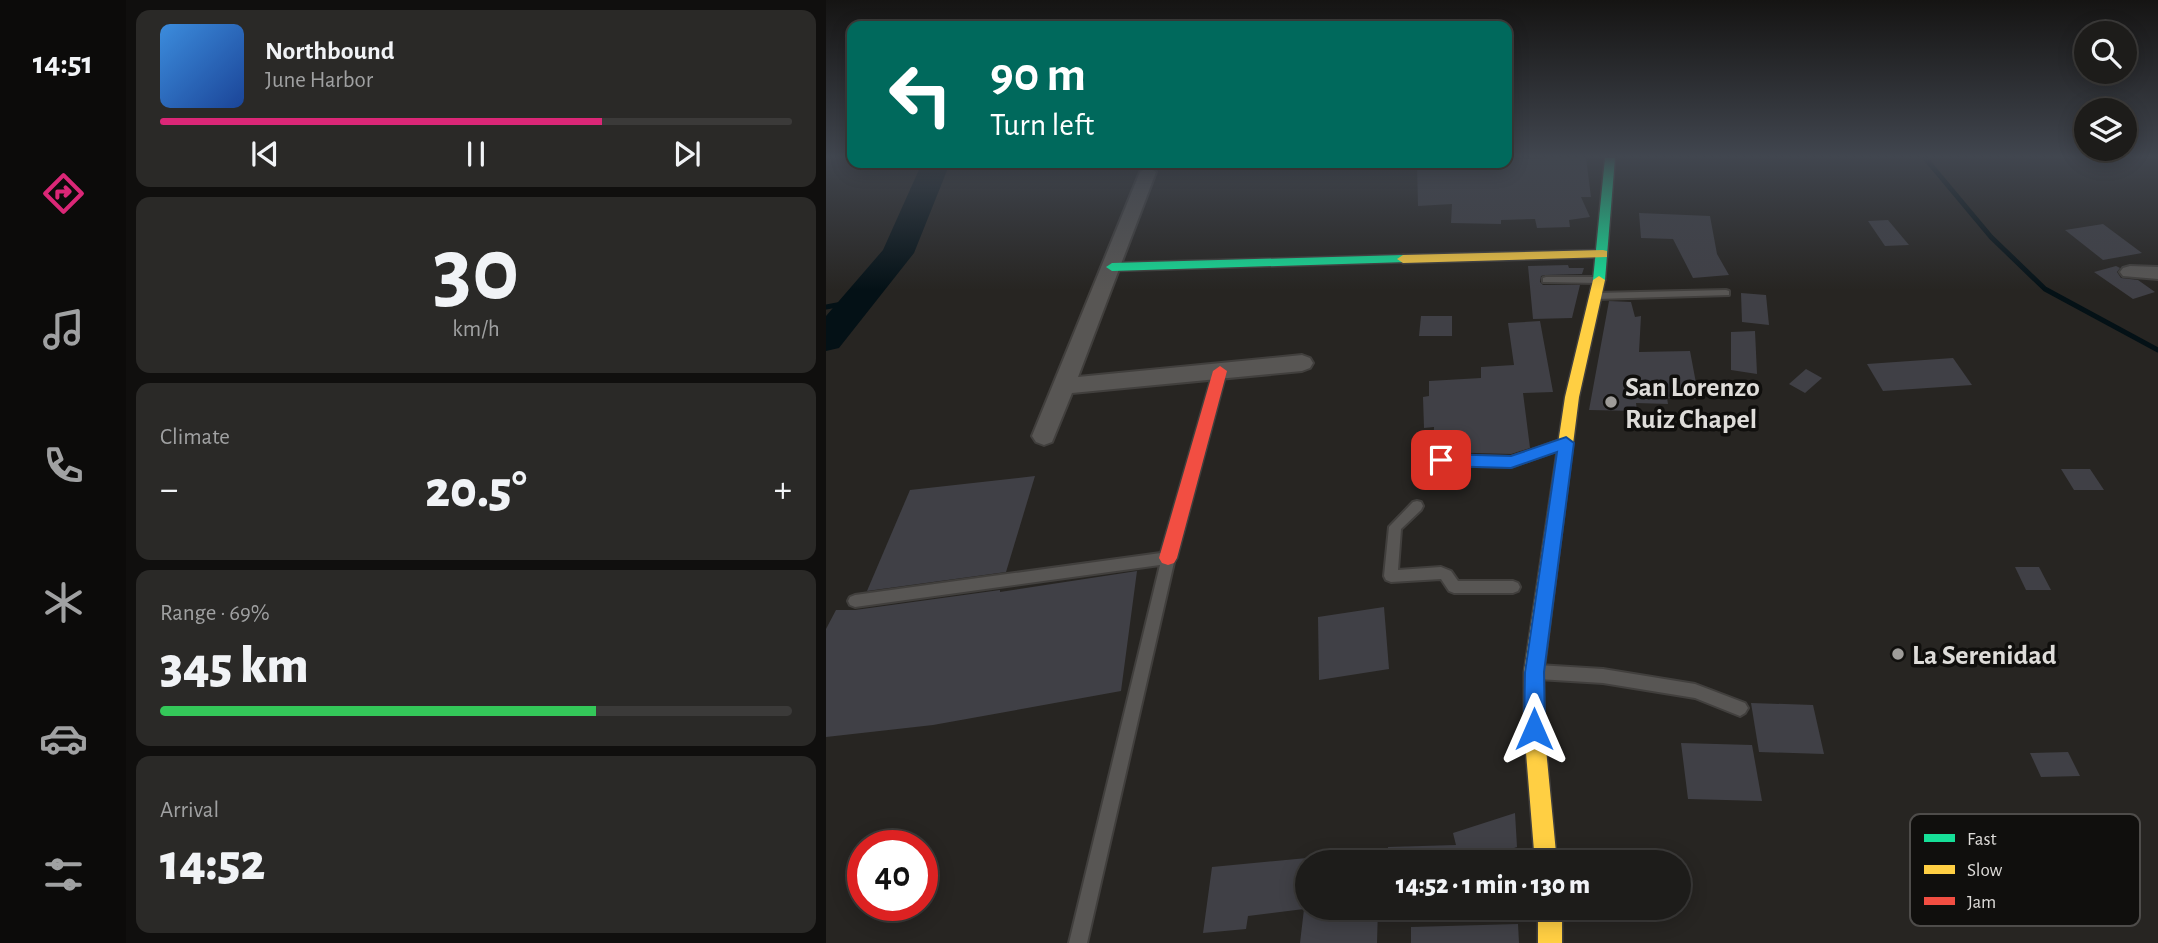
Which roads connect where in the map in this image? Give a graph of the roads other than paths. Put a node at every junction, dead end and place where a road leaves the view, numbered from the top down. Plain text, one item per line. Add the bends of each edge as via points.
1 (1137, 202) edge
2 (1607, 202) edge
3 (1604, 254) junction
4 (1112, 267) junction
5 (2130, 272) dead end
6 (2158, 273) edge
7 (1546, 281) dead end
8 (1598, 288) junction
9 (1726, 293) dead end
10 (1302, 363) dead end
11 (1220, 371) junction
12 (1064, 386) junction
13 (1044, 436) dead end
14 (1566, 443) junction
15 (1441, 460) dead end
16 (1416, 506) dead end
17 (1168, 558) junction
18 (1513, 587) dead end
19 (1528, 587) dead end
20 (1548, 588) junction
21 (855, 601) dead end
22 (1534, 672) junction
23 (1740, 708) dead end
24 (1545, 850) edge
25 (1550, 920) edge
26 (1078, 943) edge
27 (1550, 943) edge

1 - 4 street
2 - 3 street
3 - 4 street
3 - 8 street
4 - 12 street
5 - 6 street
7 - 8 lane
8 - 9 lane
8 - 14 street
10 - 11 street
11 - 12 street
11 - 17 street
12 - 13 street
14 - 15 lane via 1511,462
14 - 20 street
16 - 18 lane via 1395,527 1391,576 1441,573 1454,587
17 - 21 lane
17 - 26 lane
19 - 20 lane
20 - 22 street
22 - 23 lane via 1603,676 1695,691
22 - 24 street
25 - 27 street

